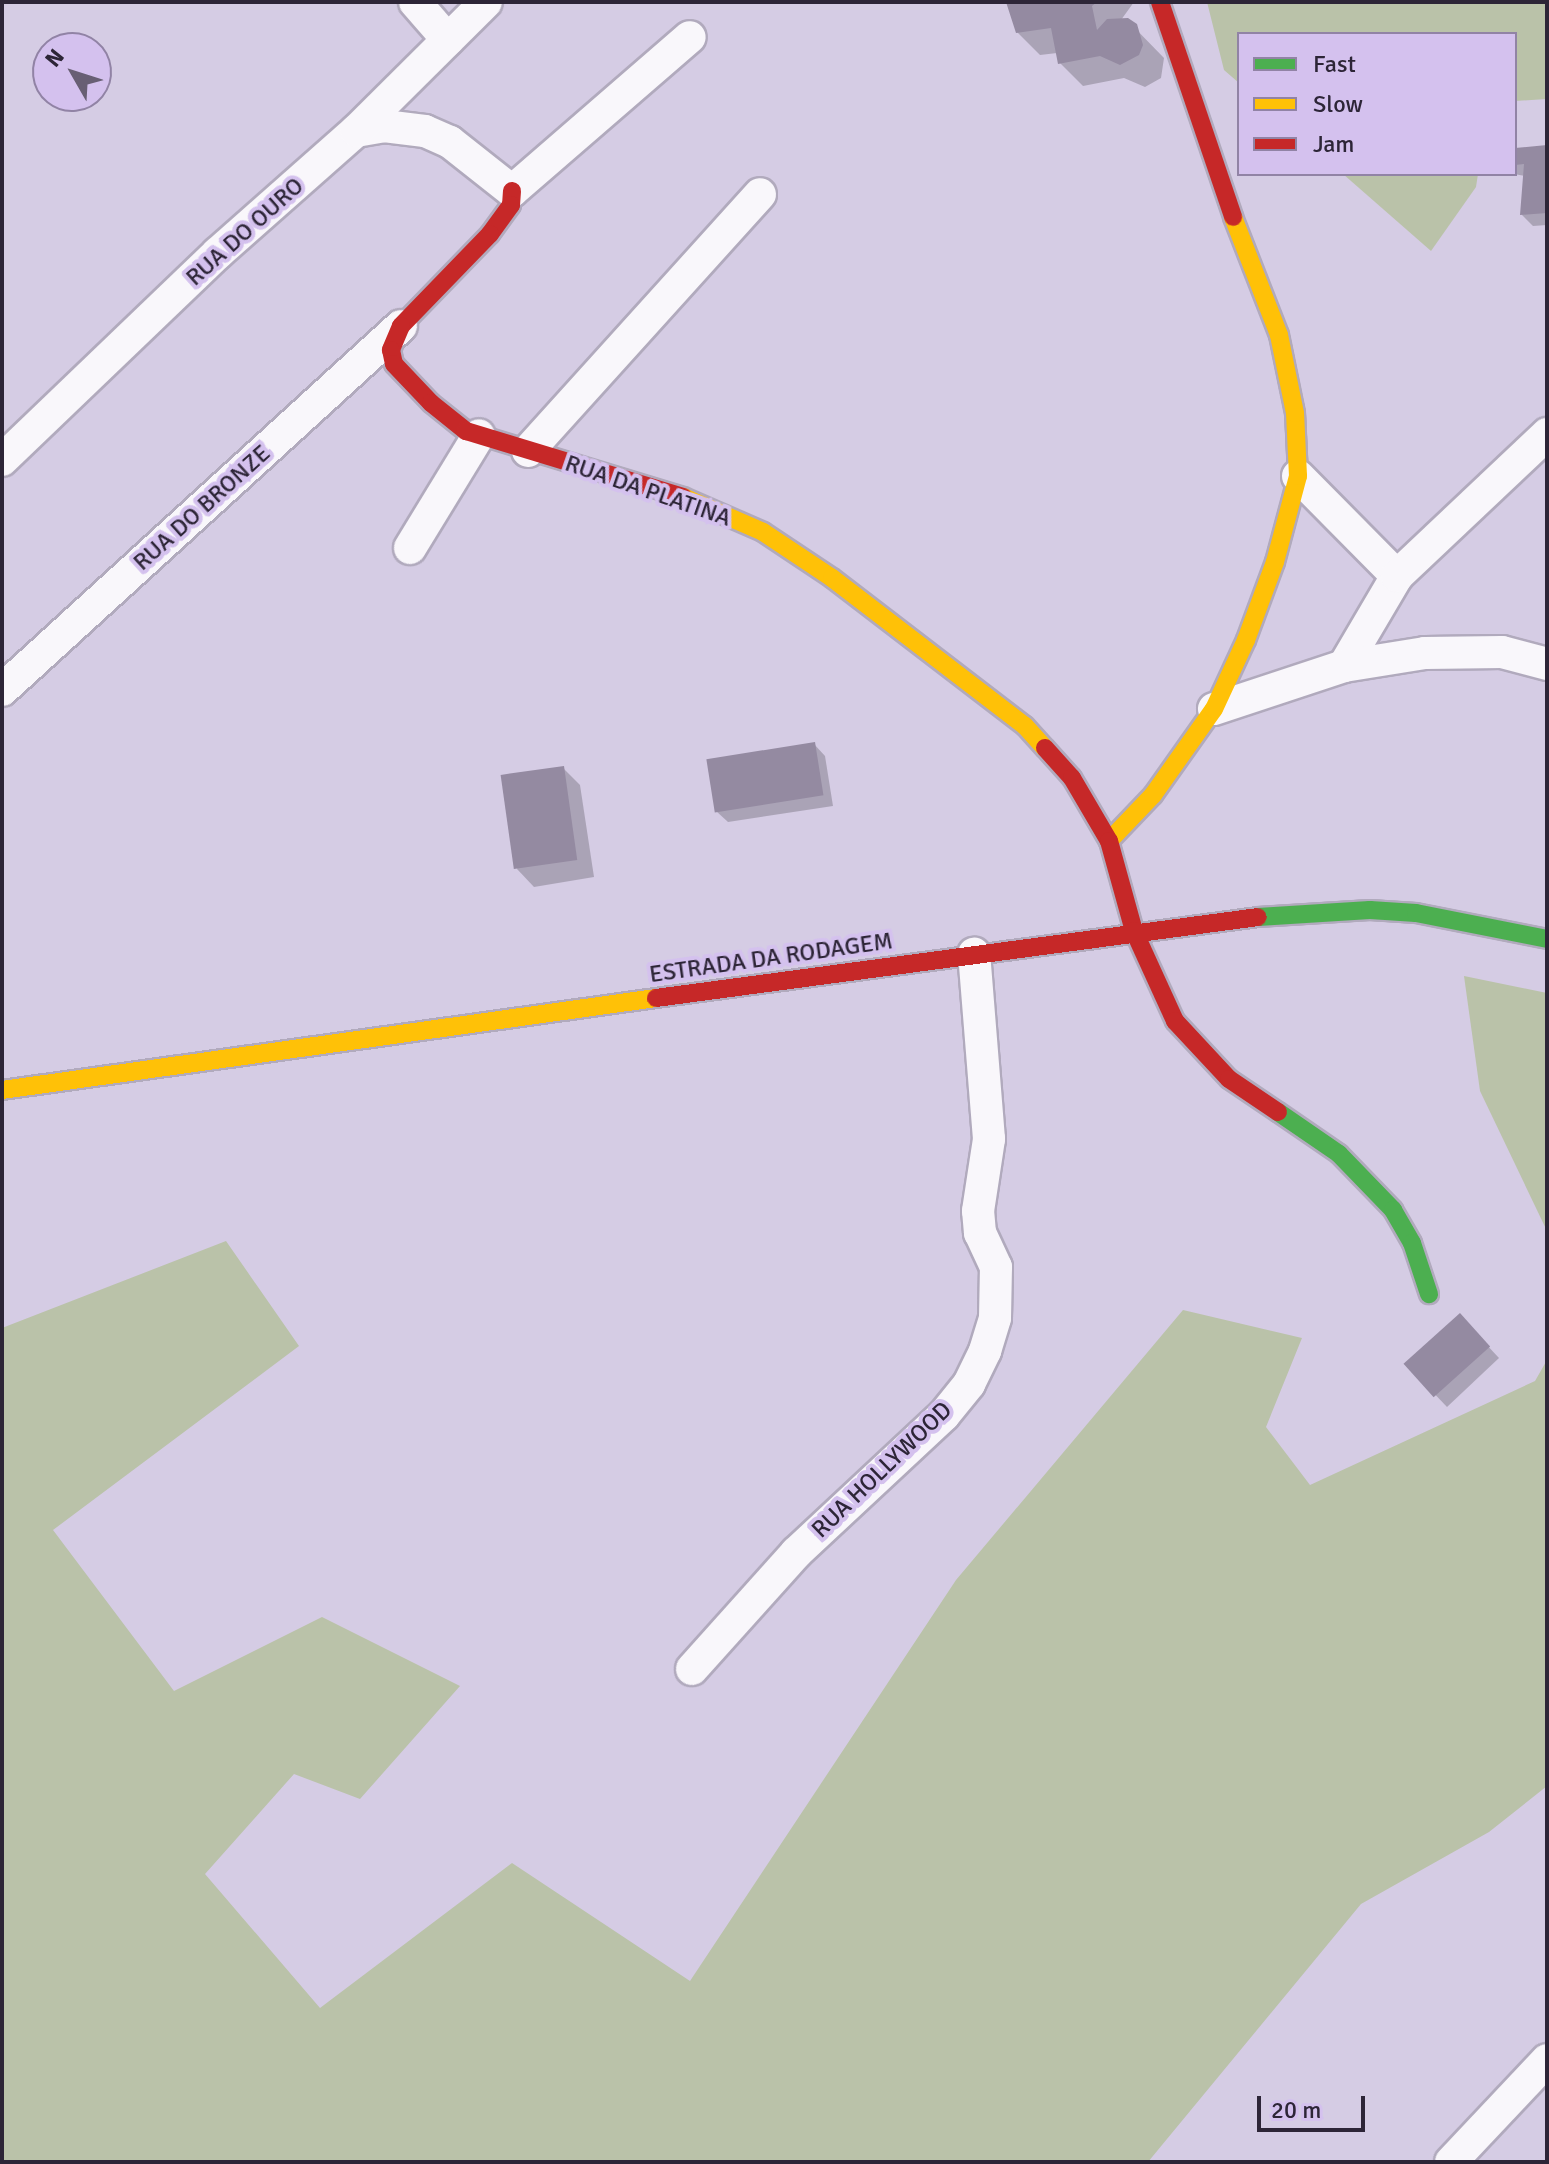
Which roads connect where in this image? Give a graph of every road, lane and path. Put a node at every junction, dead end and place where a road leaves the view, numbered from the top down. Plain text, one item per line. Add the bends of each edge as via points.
1 (415, 2) edge
2 (486, 2) edge
3 (1160, 2) edge
4 (690, 37) dead end
5 (448, 40) junction
6 (356, 131) junction
7 (512, 191) junction
8 (760, 194) dead end
9 (401, 326) junction
10 (1547, 434) edge
11 (479, 435) junction
12 (528, 451) junction
13 (2, 460) edge
14 (1298, 476) junction
15 (410, 548) dead end
16 (1397, 576) junction
17 (1547, 664) edge
18 (1344, 666) junction
19 (2, 690) edge
20 (1214, 709) junction
21 (1109, 841) junction
22 (1134, 931) junction
23 (1547, 939) edge
24 (974, 954) junction
25 (2, 1090) edge
26 (1429, 1294) dead end
27 (692, 1669) dead end
28 (1547, 2060) edge
29 (1451, 2162) edge

1 - 5 street
2 - 5 street, RUA DO OURO
3 - 14 street via 1224,195 1279,335 1295,413
4 - 7 street
5 - 6 street, RUA DO OURO
6 - 7 street via 384,126 425,131 450,142
6 - 13 street, RUA DO OURO via 218,253
7 - 9 street via 511,205 490,234
8 - 12 street
9 - 11 street, RUA DA PLATINA via 391,350 394,364 431,403
9 - 19 street, RUA DO BRONZE
10 - 16 street
11 - 12 street, RUA DA PLATINA
11 - 15 street
12 - 21 street, RUA DA PLATINA via 689,499 763,532 1025,726 1072,778
14 - 16 street
14 - 20 street via 1275,562
16 - 18 street
17 - 18 street via 1474,650
18 - 20 street
20 - 21 street via 1153,795
21 - 22 street, RUA DA PLATINA
22 - 23 street, ESTRADA DA RODAGEM via 1222,919 1370,910 1416,913
22 - 24 street, ESTRADA DA RODAGEM
22 - 26 street, RUA DA PLATINA via 1175,1021 1229,1079 1339,1154 1393,1210 1412,1243
24 - 25 street, ESTRADA DA RODAGEM
24 - 27 street, RUA HOLLYWOOD via 989,1139 978,1211 980,1233 996,1267 995,1318 985,1351 969,1384 944,1415 796,1553
28 - 29 street

